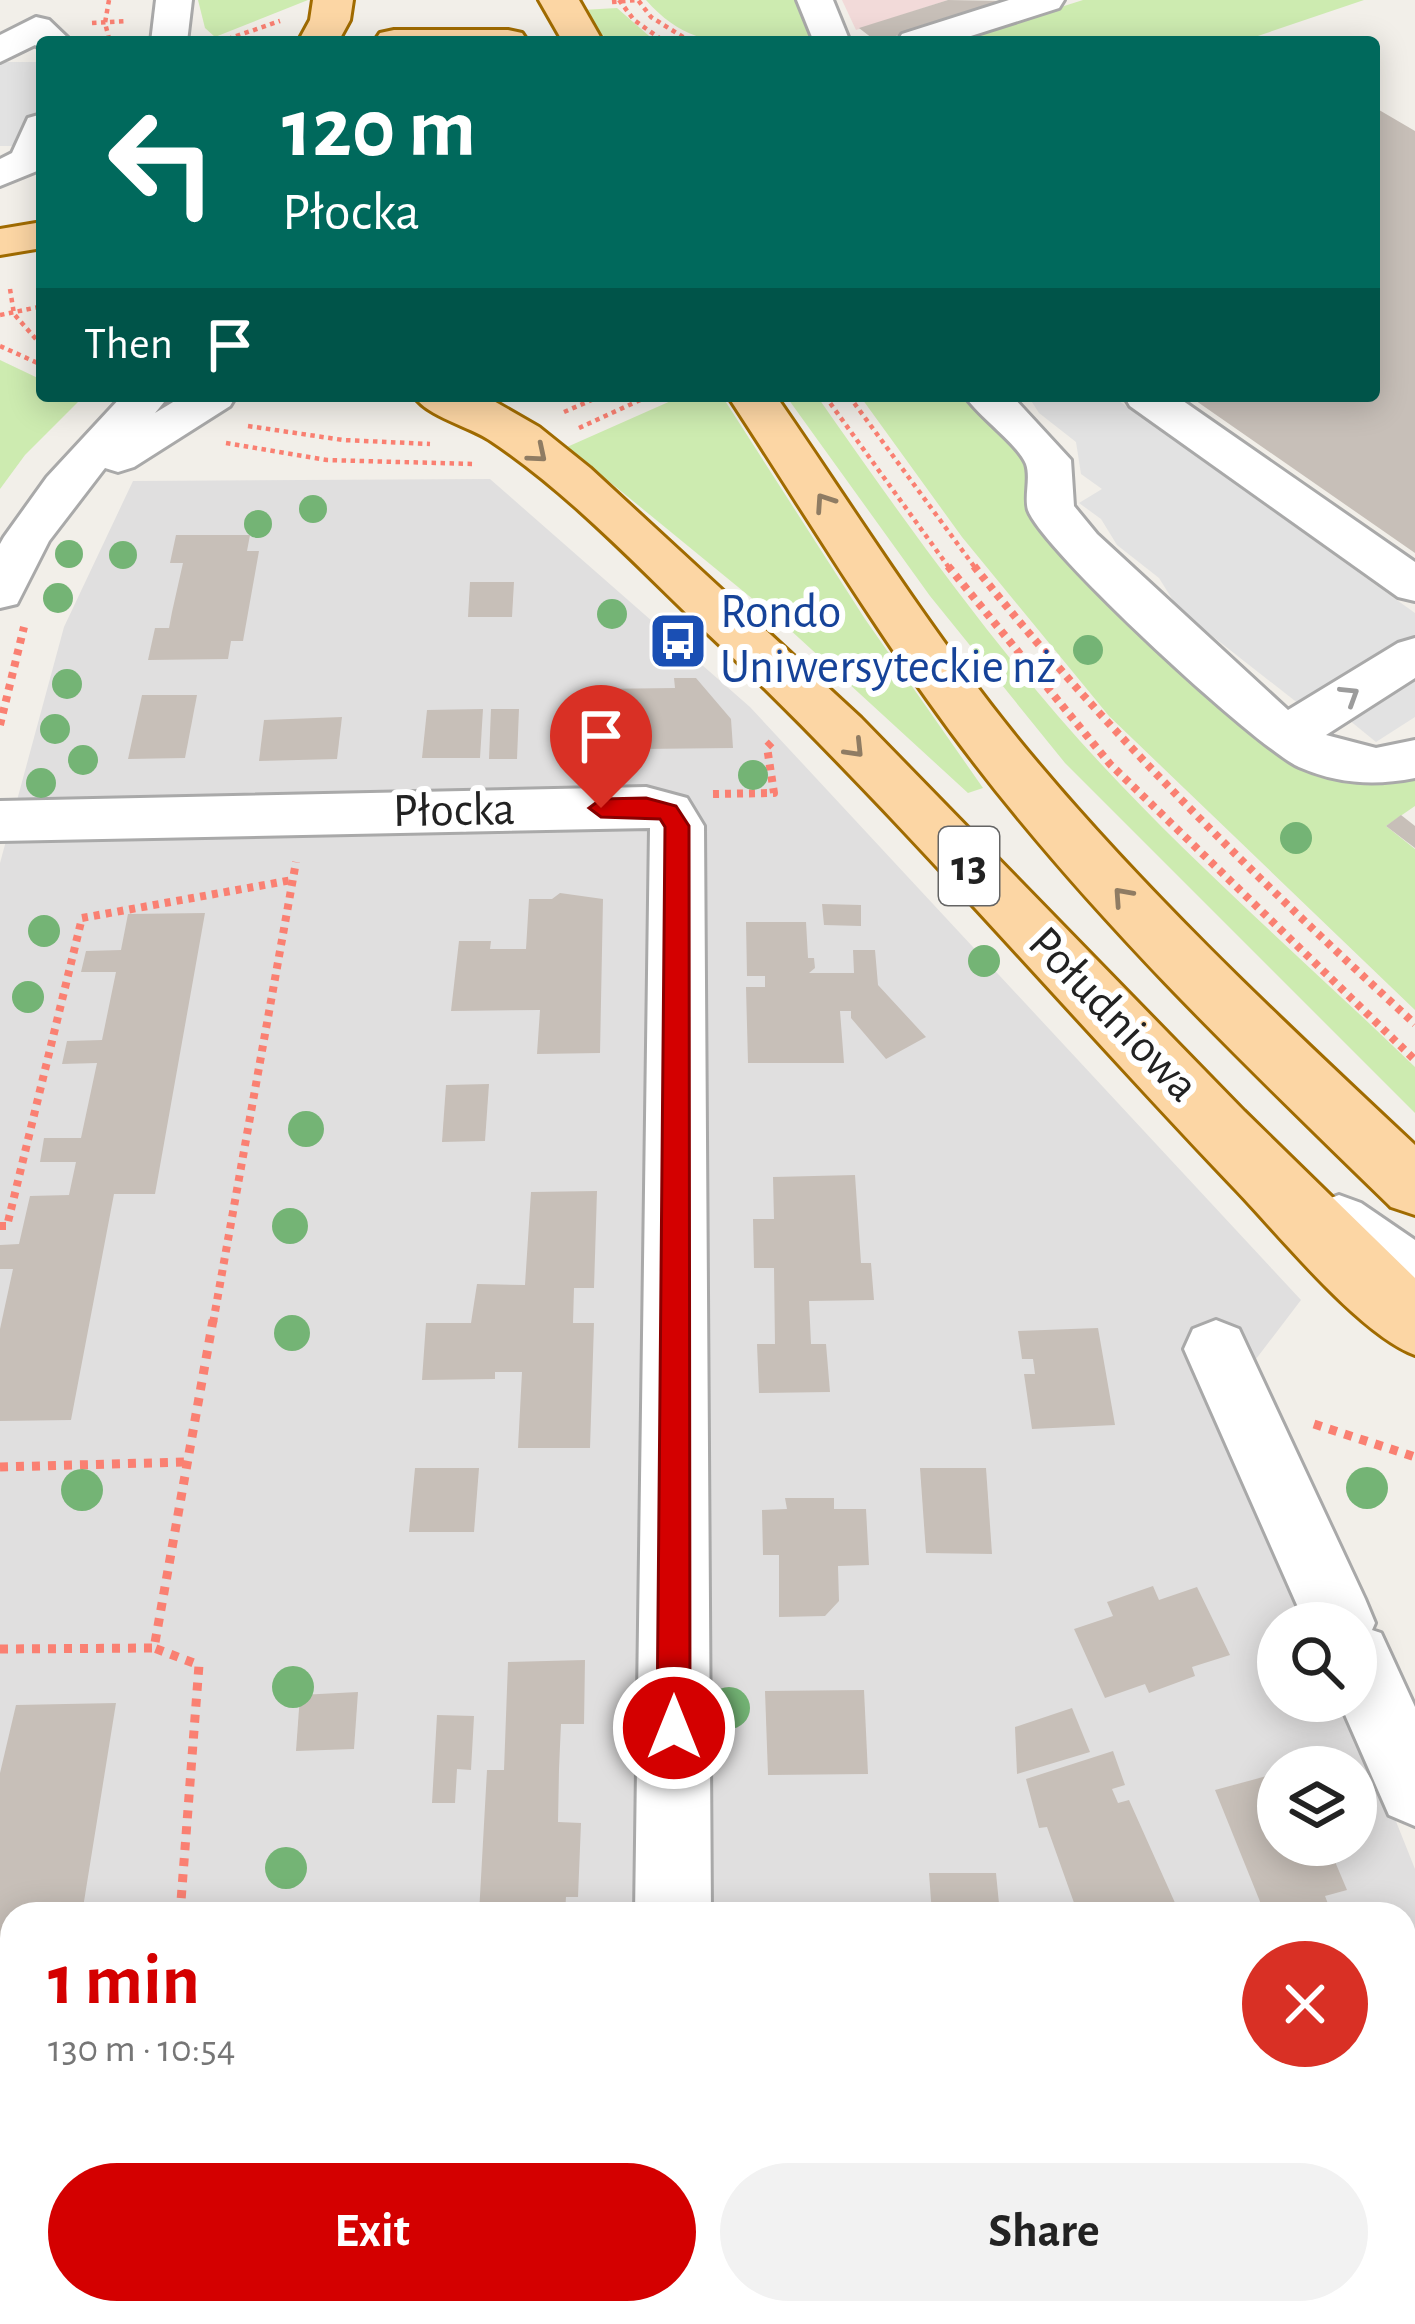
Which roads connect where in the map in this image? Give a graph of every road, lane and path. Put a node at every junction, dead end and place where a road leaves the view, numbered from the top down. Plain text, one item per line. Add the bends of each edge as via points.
1 (109, 0) edge
2 (333, 0) edge
3 (815, 0) edge
4 (1046, 0) edge
5 (620, 1) edge
6 (578, 2) edge
7 (45, 23) edge
8 (305, 30) edge
9 (108, 36) edge
10 (262, 36) edge
11 (582, 36) edge
12 (657, 36) edge
13 (682, 36) edge
14 (830, 36) edge
15 (934, 36) edge
16 (0, 51) edge
17 (36, 142) edge
18 (0, 174) edge
19 (36, 236) edge
20 (0, 242) edge
21 (25, 294) edge
22 (0, 297) edge
23 (0, 315) edge
24 (36, 328) edge
25 (0, 346) edge
26 (36, 362) edge
27 (140, 402) edge
28 (457, 402) edge
29 (636, 402) edge
30 (756, 402) edge
31 (828, 402) edge
32 (853, 402) edge
33 (993, 402) edge
34 (1155, 402) edge
35 (224, 421) edge
36 (570, 432) dead end
37 (450, 446) dead end
38 (481, 464) dead end
39 (31, 531) junction
40 (1415, 585) edge
41 (0, 592) edge
42 (1415, 655) edge
43 (1286, 736) junction
44 (775, 740) dead end
45 (1415, 758) edge
46 (668, 812) junction
47 (0, 821) edge
48 (297, 857) dead end
49 (292, 880) junction
50 (1204, 979) junction
51 (1415, 1024) edge
52 (1415, 1060) edge
53 (1415, 1150) edge
54 (1251, 1160) junction
55 (1415, 1187) edge
56 (0, 1226) edge
57 (1415, 1274) edge
58 (1415, 1324) edge
59 (1227, 1373) joint
60 (1415, 1457) edge
61 (187, 1462) junction
62 (0, 1467) edge
63 (1331, 1602) edge
64 (154, 1648) junction
65 (0, 1649) edge
66 (1377, 1705) edge
67 (1415, 1789) edge
68 (181, 1902) edge
69 (673, 1902) edge

1 - 9 path
2 - 8 main road via 330,20
3 - 14 street
4 - 15 street
5 - 6 path
5 - 12 path
5 - 13 path via 638,0
6 - 11 main road
7 - 16 street
8 - 10 path
17 - 18 street via 29,160
19 - 20 main road
21 - 22 path
21 - 23 path
21 - 24 path
25 - 26 path
27 - 39 street
28 -> 54 main road, Południowa / 13 via 515,434 682,578
29 - 36 path
50 -> 30 main road, Południowa / 13 via 993,748
31 - 52 path via 934,549 1110,764
32 - 51 path via 1097,714
33 - 43 street via 1048,460 1051,509 1080,545 1209,673
34 - 40 street
35 - 37 path
35 - 38 path via 327,460
35 - 39 street via 140,441
39 - 41 street
43 -> 42 street
43 - 45 street via 1352,764
44 - 46 path via 767,747 774,793 704,794
46 - 47 street, Płocka
46 - 69 street via 677,826
48 - 49 path
49 - 56 path via 82,918 7,1226
49 - 61 path
50 - 53 street, Południowa
50 - 55 main road, Południowa / 13
54 - 57 street, Południowa
54 - 58 main road, Południowa / 13
59 - 60 path
59 - 63 street
61 - 62 path
61 - 64 path
64 - 65 path
64 - 68 path via 199,1665
66 - 67 street

